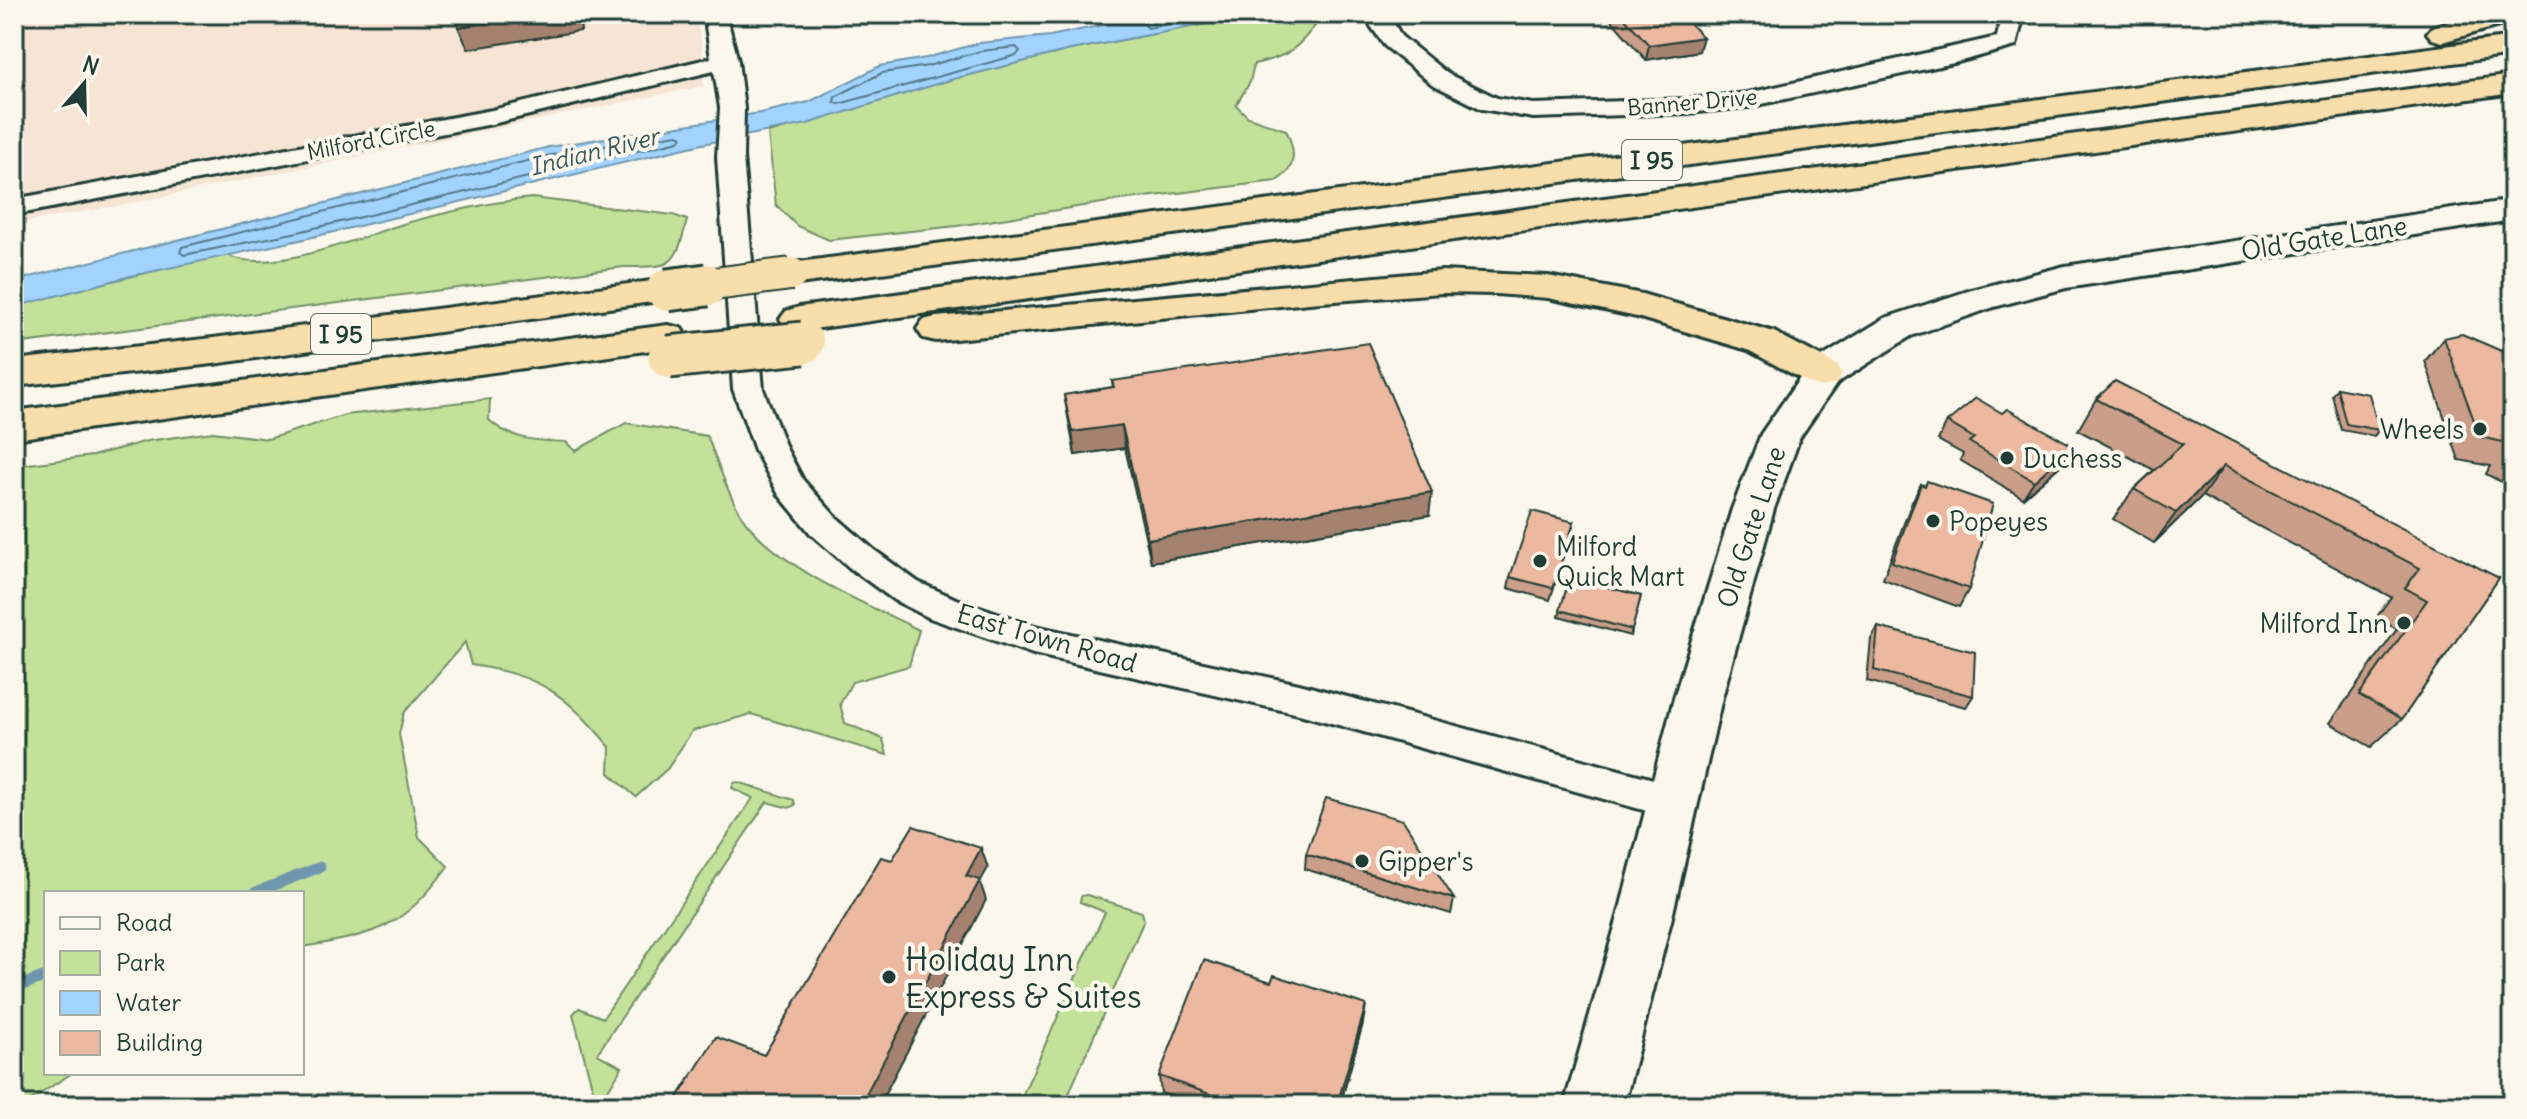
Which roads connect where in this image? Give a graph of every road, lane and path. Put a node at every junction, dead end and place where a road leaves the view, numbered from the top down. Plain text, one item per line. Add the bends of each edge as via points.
1 (715, 14) edge
2 (1378, 14) edge
3 (2013, 14) edge
4 (2509, 14) edge
5 (2513, 46) edge
6 (726, 61) junction
7 (2513, 84) edge
8 (1985, 116) junction
9 (14, 207) edge
10 (2513, 210) edge
11 (801, 331) junction
12 (14, 373) edge
13 (1823, 374) junction
14 (14, 425) edge
15 (1672, 801) junction
16 (1594, 1105) edge

1 - 6 street, East Town Road
2 - 3 street, Banner Drive via 1387,33 1413,60 1474,98 1509,108 1557,112 1748,100 1939,59 2008,41
4 - 8 highway via 2356,53
5 - 8 highway, I 95
6 - 9 street, Milford Circle via 477,120
6 - 15 street, East Town Road via 748,389 790,487 862,559 906,591 1033,640 1299,699
7 - 11 highway, I 95
8 - 12 highway, I 95, bridge
10 - 13 main road, Old Gate Lane via 2065,277 1898,327
11 - 13 highway via 1442,282 1496,283 1548,287 1642,306 1761,341
11 - 14 highway, I 95, bridge
13 - 15 main road, Old Gate Lane via 1781,434 1753,509
15 - 16 main road, Old Gate Lane

